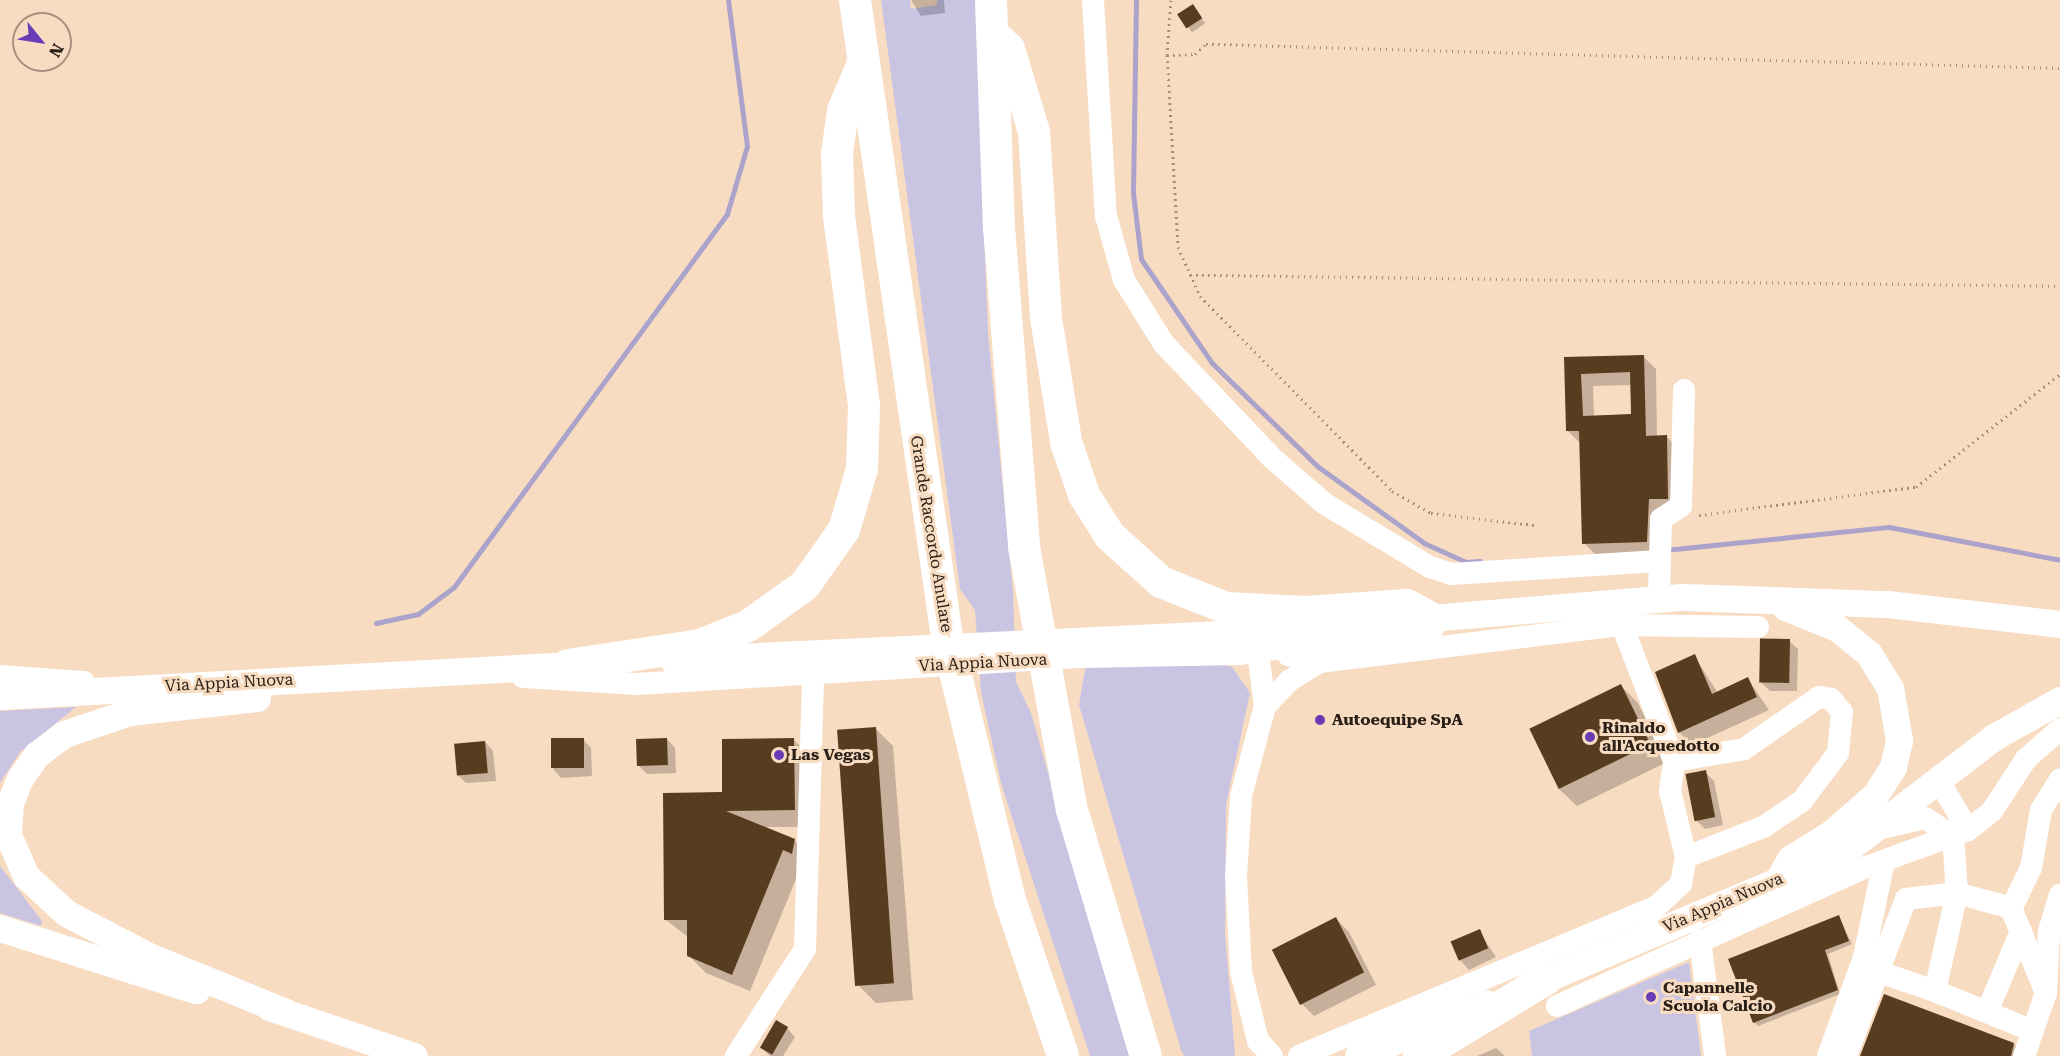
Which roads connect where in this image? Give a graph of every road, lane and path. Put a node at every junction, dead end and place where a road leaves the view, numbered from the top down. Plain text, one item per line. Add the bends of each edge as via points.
1 (855, 0) edge
2 (991, 0) edge
3 (1093, 0) edge
4 (1170, 0) edge
5 (992, 32) junction
6 (1167, 55) junction
7 (863, 63) junction
8 (2060, 68) edge
9 (1190, 275) junction
10 (2060, 286) edge
11 (2060, 374) edge
12 (1684, 390) dead end
13 (1661, 519) junction
14 (1535, 525) dead end
15 (1659, 561) junction
16 (1659, 597) junction
17 (1753, 597) junction
18 (1506, 611) junction
19 (1430, 618) junction
20 (2060, 624) edge
21 (1622, 625) junction
22 (1758, 627) dead end
23 (1083, 649) junction
24 (1269, 652) junction
25 (864, 660) junction
26 (1319, 662) junction
27 (568, 665) junction
28 (458, 672) junction
29 (388, 675) junction
30 (0, 676) edge
31 (813, 678) junction
32 (146, 687) junction
33 (0, 696) edge
34 (2060, 700) edge
35 (1265, 706) junction
36 (2060, 729) edge
37 (1674, 761) junction
38 (2060, 780) edge
39 (1940, 782) junction
40 (1880, 828) junction
41 (1960, 833) junction
42 (1686, 857) junction
43 (1884, 861) junction
44 (1778, 879) junction
45 (1957, 893) junction
46 (2060, 895) edge
47 (1906, 899) junction
48 (2011, 909) junction
49 (1629, 919) junction
50 (0, 928) edge
51 (2021, 931) junction
52 (1700, 940) junction
53 (1584, 961) junction
54 (1876, 971) junction
55 (1935, 991) junction
56 (1552, 992) junction
57 (2046, 993) junction
58 (286, 1012) junction
59 (1986, 1012) junction
60 (2033, 1031) junction
61 (739, 1054) edge
62 (414, 1056) edge
63 (1063, 1056) edge
64 (1146, 1056) edge
65 (1272, 1056) edge
66 (1299, 1056) edge
67 (1358, 1056) edge
68 (1419, 1056) edge
69 (1715, 1056) edge
70 (1828, 1056) edge
71 (1846, 1056) edge
72 (2024, 1056) edge

1 - 7 highway, Grande Raccordo Anulare
2 - 5 highway
3 - 15 street via 1106,216 1124,280 1164,345 1272,458 1325,504 1451,574
4 - 6 path
5 - 19 highway via 1009,49 1034,132 1046,318 1066,442 1084,495 1110,536 1161,582 1226,608 1306,612 1407,605
5 - 64 highway via 999,227 1025,558 1072,810
6 - 8 path via 1196,54 1206,44
6 - 9 path via 1178,246
7 - 27 highway via 843,111 837,154 839,215 863,389 862,469 844,530 805,585 748,626 700,645
7 - 63 highway, Grande Raccordo Anulare via 947,638 1010,900
9 - 10 path
9 - 14 path via 1200,296 1392,491 1431,513
11 - 13 path via 1916,487
12 - 13 street via 1681,506
13 - 15 street
15 - 16 street
16 - 17 main road, Via Appia Nuova
16 - 18 main road, Via Appia Nuova
17 - 20 main road, Via Appia Nuova via 1887,604
17 - 44 main road via 1828,623 1857,642 1884,675 1898,714 1897,754 1881,788 1848,821 1790,859
18 - 19 main road, Via Appia Nuova
18 - 24 street, Via Appia Nuova via 1391,637
19 - 23 main road, Via Appia Nuova
21 - 22 street
21 - 26 street
21 - 37 street
23 - 24 street, Via Appia Nuova
23 - 25 main road, Via Appia Nuova
24 - 26 street
24 - 35 street
25 - 27 main road, Via Appia Nuova
25 - 31 street, Via Appia Nuova
26 - 35 street via 1289,681
27 - 28 main road, Via Appia Nuova
28 - 29 main road, Via Appia Nuova
28 - 31 street, Via Appia Nuova via 620,684
29 - 32 main road, Via Appia Nuova
29 - 58 main road via 277,696 130,712 84,724 38,754 10,804 8,835 16,859 53,904 126,945
30 - 32 street
31 - 61 street via 808,937 791,978
32 - 33 main road, Via Appia Nuova
34 - 39 main road, Via Appia Nuova via 2009,728
35 - 65 street via 1243,782 1236,894 1244,991 1258,1041
36 - 41 street via 2026,759 1992,811
37 - 42 street via 1670,791
37 - 42 street via 1744,749 1819,697 1831,699 1842,712 1841,747 1802,801 1763,827
38 - 48 street via 2041,810 2031,867
39 - 40 main road, Via Appia Nuova
39 - 41 street
40 - 41 street via 1925,818
40 - 44 main road, Via Appia Nuova via 1841,854
41 - 43 street
41 - 45 street
42 - 49 street via 1677,890
43 - 47 street
43 - 52 street
43 - 70 street via 1864,957
44 - 53 main road, Via Appia Nuova
45 - 47 street
45 - 48 street
45 - 55 street
46 - 57 street via 2049,931
47 - 54 street
48 - 51 street
49 - 53 street
49 - 66 street
50 - 58 main road via 163,982
51 - 57 street
51 - 59 street
52 - 56 street
52 - 69 street
53 - 56 main road, Via Appia Nuova
54 - 55 street
54 - 71 street
55 - 59 street
56 - 67 main road, Via Appia Nuova
56 - 68 highway
57 - 60 street
58 - 62 main road
59 - 60 street
60 - 72 street

